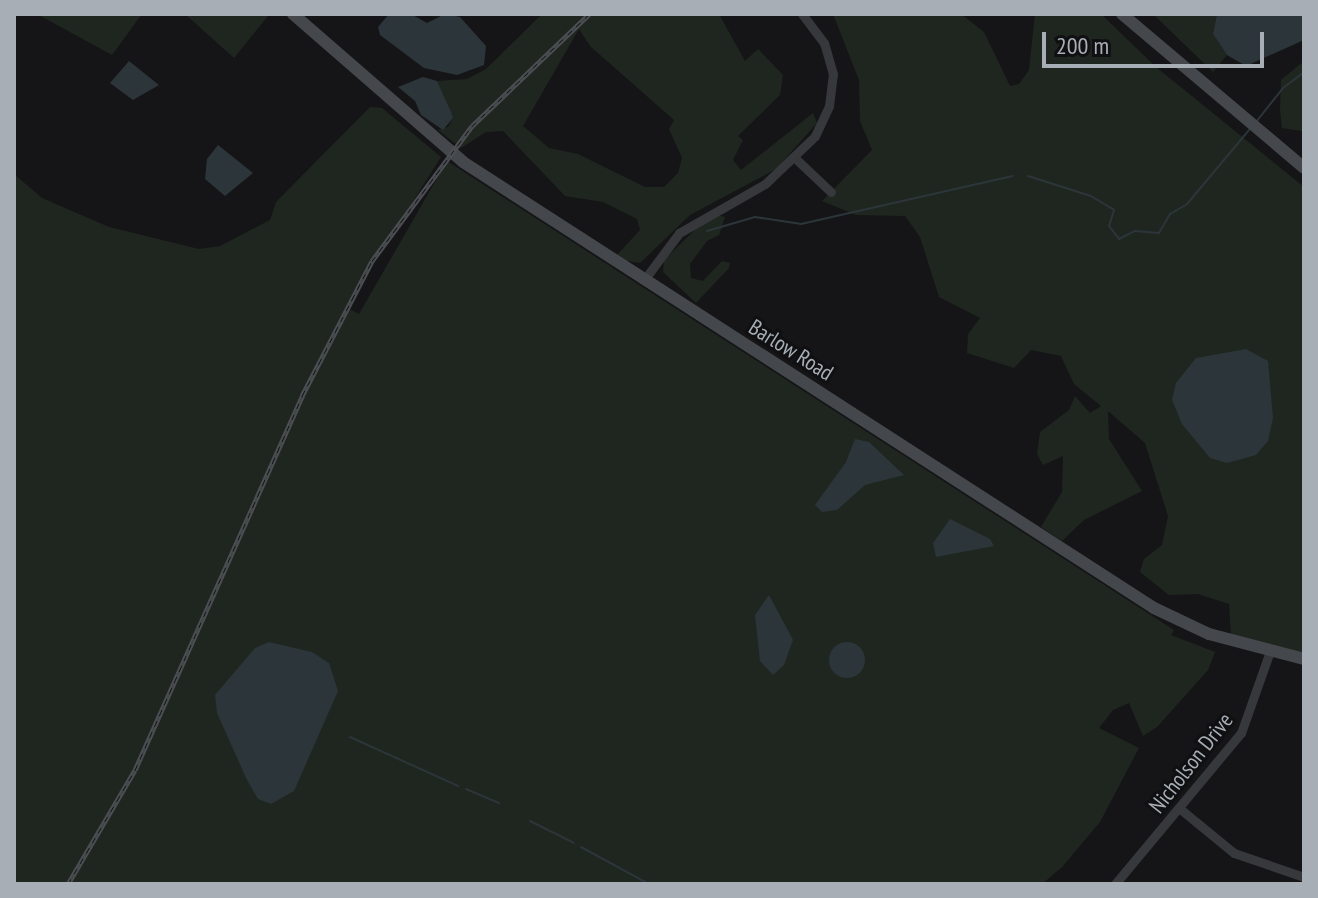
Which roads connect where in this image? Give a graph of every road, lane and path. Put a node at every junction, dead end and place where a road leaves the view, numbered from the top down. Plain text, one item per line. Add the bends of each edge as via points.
1 (293, 14) edge
2 (802, 14) edge
3 (1122, 14) edge
4 (796, 159) junction
5 (1304, 168) edge
6 (831, 192) dead end
7 (644, 280) junction
8 (1270, 651) junction
9 (1304, 659) edge
10 (1179, 808) junction
11 (1304, 877) edge
12 (1115, 884) edge

1 - 7 street, Barlow Road via 448,151
2 - 4 street via 824,43 833,82 822,123
3 - 5 street
4 - 6 street
4 - 7 street via 757,189 692,222
7 - 8 street, Barlow Road via 1154,608 1209,634
8 - 9 street, Barlow Road
8 - 10 street, Nicholson Drive via 1246,725
10 - 11 street via 1234,853
10 - 12 street, Nicholson Drive

